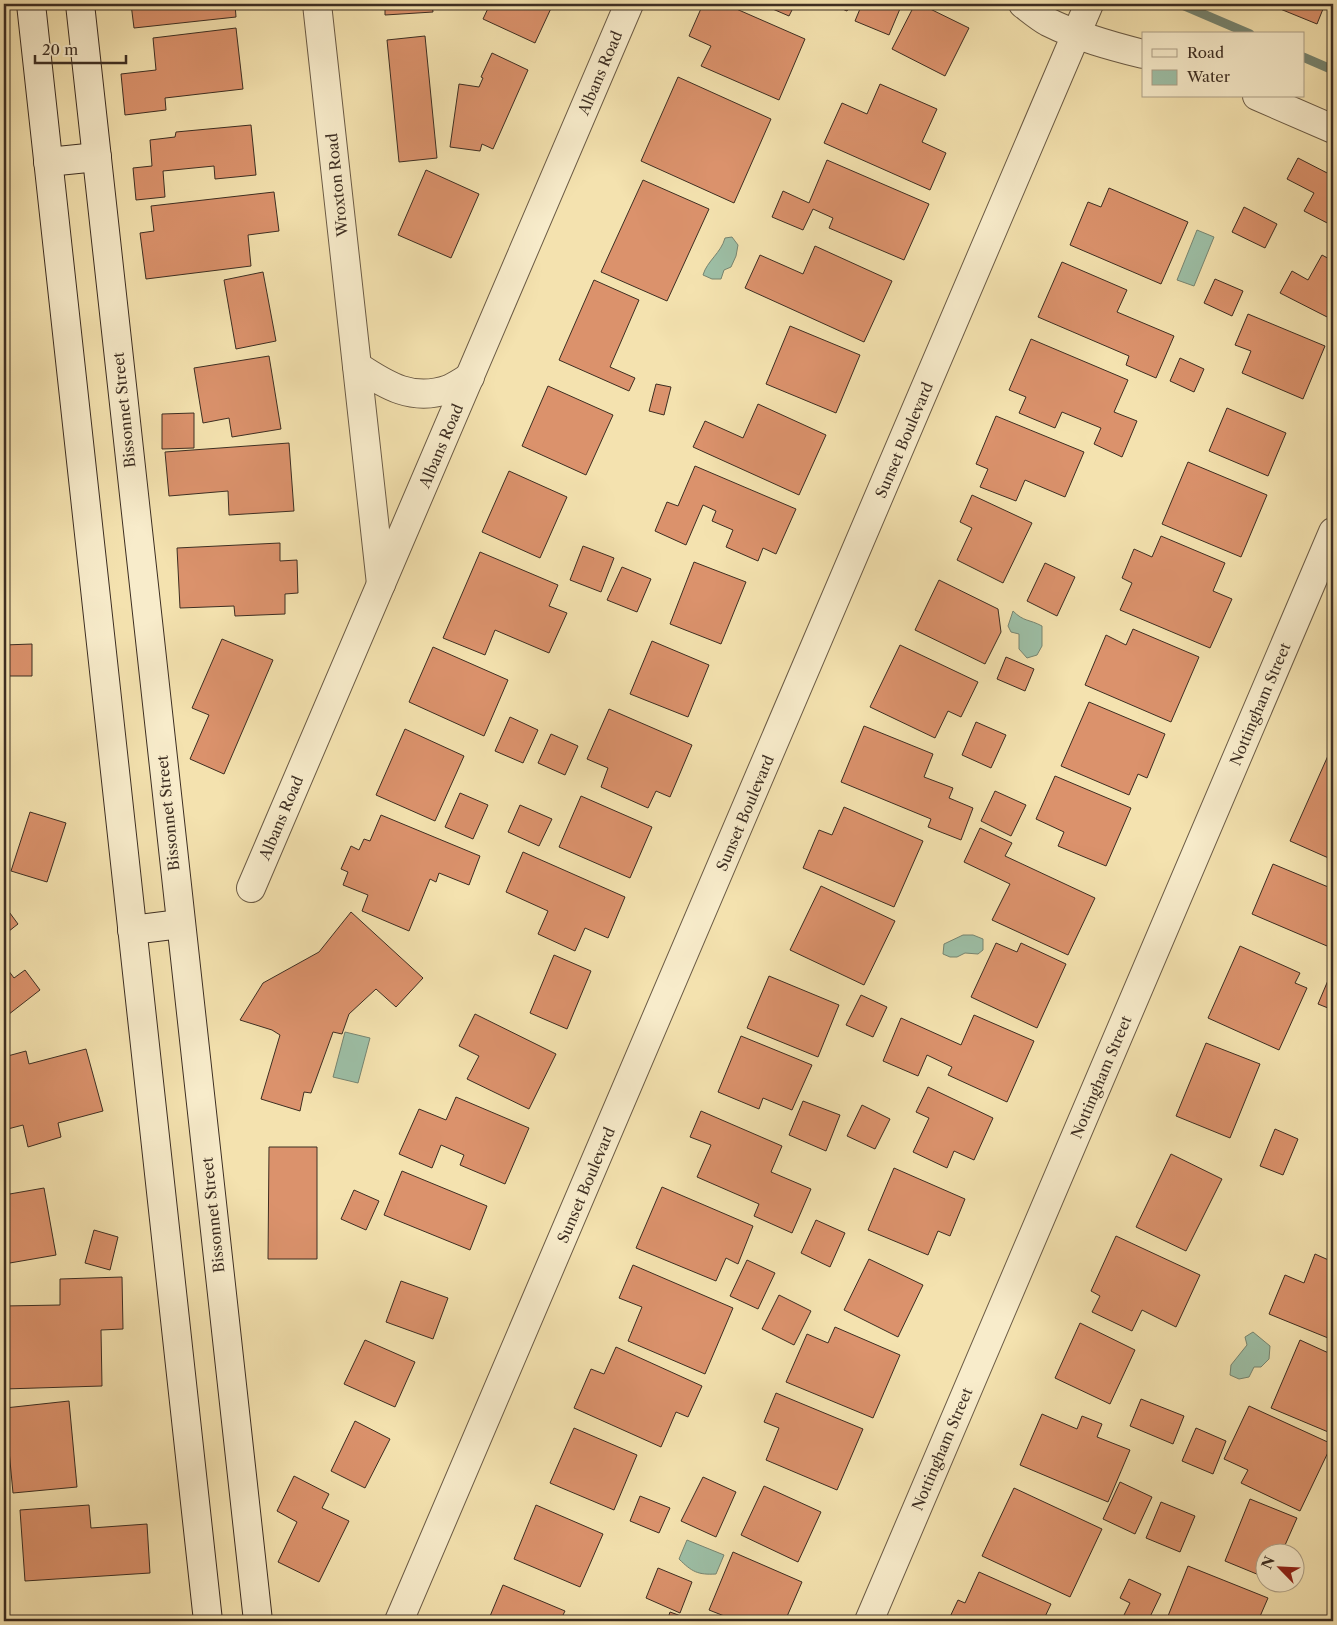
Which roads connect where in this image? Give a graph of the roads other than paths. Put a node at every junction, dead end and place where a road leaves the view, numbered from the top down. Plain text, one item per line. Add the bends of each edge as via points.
1 (30, 4) edge
2 (80, 4) edge
3 (316, 4) edge
4 (629, 4) edge
5 (1023, 4) edge
6 (1089, 4) edge
7 (1077, 34) junction
8 (1142, 54) edge
9 (1262, 98) edge
10 (1333, 129) edge
11 (97, 157) junction
12 (48, 162) junction
13 (357, 366) junction
14 (470, 377) junction
15 (1333, 532) edge
16 (381, 586) junction
17 (251, 888) dead end
18 (180, 924) junction
19 (132, 930) junction
20 (208, 1621) edge
21 (258, 1621) edge
22 (400, 1621) edge
23 (869, 1621) edge

1 - 12 street
2 - 11 street, Bissonnet Street
3 - 13 street, Wroxton Road
4 - 14 street, Albans Road
5 - 7 street via 1047,21
6 - 7 street, Sunset Boulevard
7 - 8 street
7 - 22 street, Sunset Boulevard
9 - 10 street
11 - 12 street
11 - 18 street, Bissonnet Street
12 - 19 street
13 - 14 street via 402,391 424,394 449,388
13 - 16 street, Wroxton Road
14 - 16 street, Albans Road
15 - 23 street, Nottingham Street
16 - 17 street, Albans Road
18 - 19 street
18 - 21 street, Bissonnet Street
19 - 20 street

